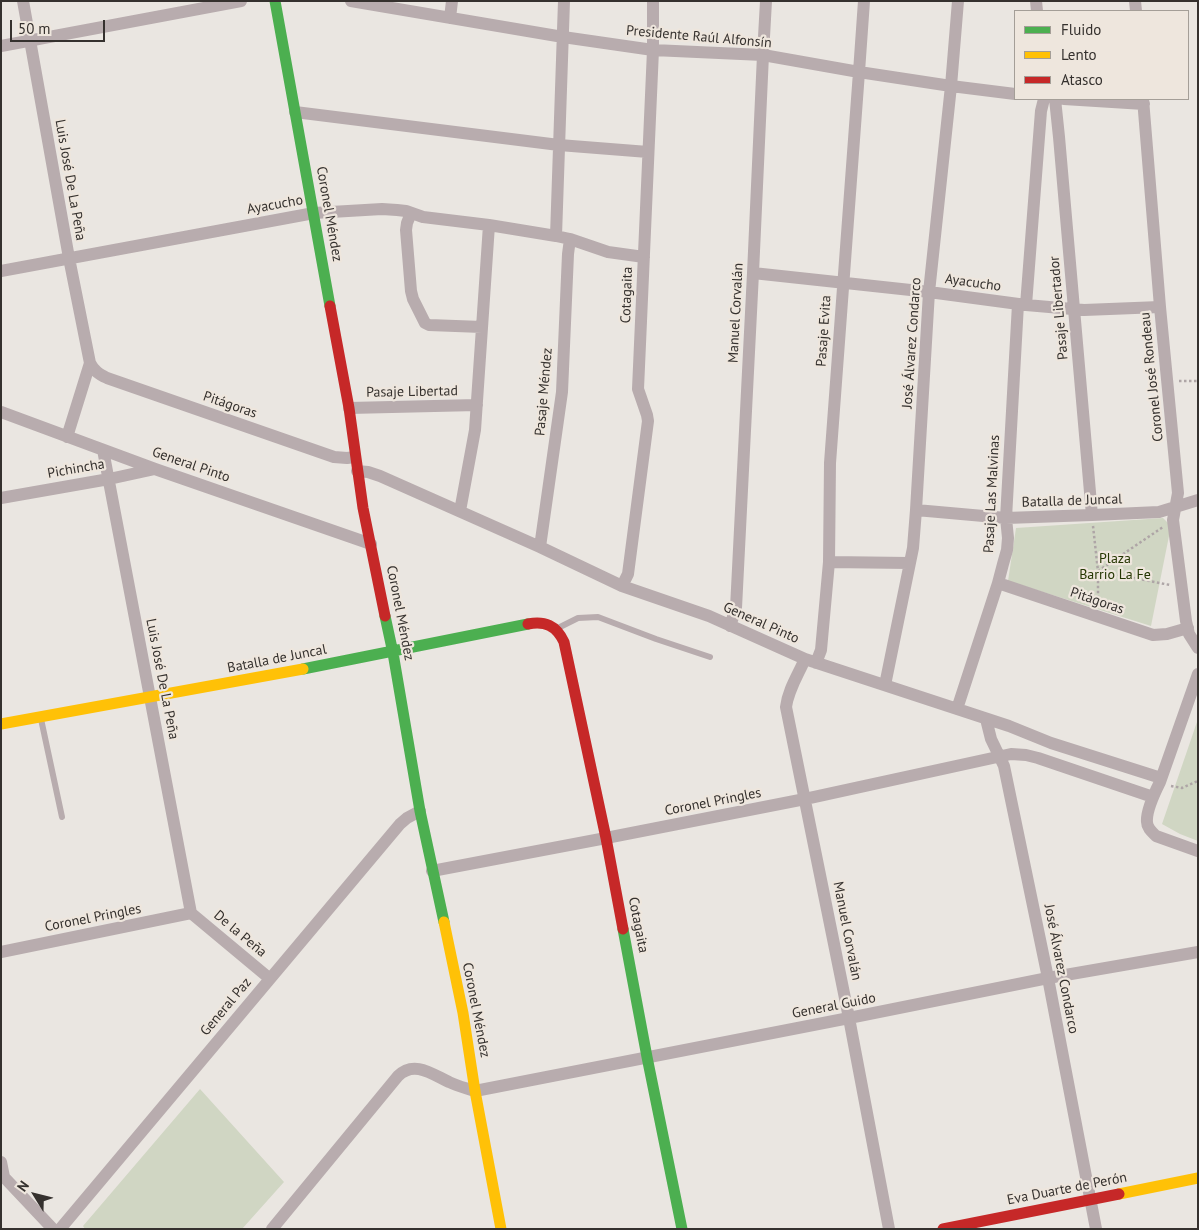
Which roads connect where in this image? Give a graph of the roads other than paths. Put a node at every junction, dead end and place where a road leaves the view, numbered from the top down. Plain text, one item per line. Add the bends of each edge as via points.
1 (23, 1) edge
2 (241, 1) edge
3 (275, 1) edge
4 (353, 1) edge
5 (452, 1) edge
6 (564, 1) edge
7 (653, 1) edge
8 (766, 1) edge
9 (864, 1) edge
10 (958, 1) edge
11 (450, 18) junction
12 (563, 37) junction
13 (30, 41) junction
14 (1, 46) edge
15 (653, 50) junction
16 (762, 55) junction
17 (860, 72) junction
18 (951, 86) junction
19 (1014, 94) edge
20 (1044, 100) edge
21 (1054, 100) edge
22 (1104, 100) edge
23 (1144, 101) edge
24 (295, 112) junction
25 (559, 145) junction
26 (648, 152) junction
27 (314, 213) junction
28 (411, 213) junction
29 (489, 225) junction
30 (556, 236) junction
31 (570, 239) junction
32 (644, 257) junction
33 (69, 258) junction
34 (1, 271) edge
35 (753, 274) junction
36 (842, 283) junction
37 (929, 292) junction
38 (1022, 304) junction
39 (1160, 306) junction
40 (1074, 310) junction
41 (482, 327) junction
42 (94, 368) junction
43 (476, 405) junction
44 (349, 408) junction
45 (1, 412) edge
46 (67, 437) junction
47 (103, 450) junction
48 (355, 457) junction
49 (155, 469) junction
50 (357, 471) junction
51 (109, 479) junction
52 (1, 498) edge
53 (1198, 500) edge
54 (1175, 506) junction
55 (916, 510) junction
56 (460, 511) junction
57 (1092, 515) junction
58 (1006, 518) junction
59 (371, 544) junction
60 (540, 547) junction
61 (829, 562) junction
62 (909, 563) junction
63 (998, 583) junction
64 (622, 586) junction
65 (730, 626) junction
66 (1188, 628) junction
67 (556, 629) junction
68 (1198, 648) edge
69 (393, 652) junction
70 (710, 657) dead end
71 (811, 661) junction
72 (1198, 674) edge
73 (884, 685) junction
74 (150, 698) junction
75 (787, 698) joint
76 (956, 709) junction
77 (41, 717) junction
78 (986, 719) junction
79 (1, 724) edge
80 (999, 756) junction
81 (1161, 780) junction
82 (1153, 797) junction
83 (805, 799) junction
84 (420, 811) junction
85 (62, 817) dead end
86 (606, 838) junction
87 (1198, 851) edge
88 (432, 871) junction
89 (191, 913) junction
90 (1, 952) edge
91 (1198, 952) edge
92 (270, 978) junction
93 (1048, 978) junction
94 (849, 1018) junction
95 (648, 1058) junction
96 (475, 1091) junction
97 (1, 1162) edge
98 (3, 1177) edge
99 (1198, 1178) edge
100 (1090, 1200) junction
101 (53, 1229) edge
102 (60, 1229) edge
103 (272, 1229) edge
104 (501, 1229) edge
105 (682, 1229) edge
106 (889, 1229) edge
107 (943, 1229) edge
108 (1096, 1229) edge

1 - 13 street, Luis José De La Peña
2 - 13 street
3 - 24 street, Coronel Méndez
4 - 11 street, Presidente Raúl Alfonsín
5 - 11 street
6 - 12 street
7 - 15 street, Cotagaita
8 - 16 street, Manuel Corvalán
9 - 17 street, Pasaje Evita
10 - 18 street, José Álvarez Condarco
11 - 12 street, Presidente Raúl Alfonsín
12 - 15 street, Presidente Raúl Alfonsín
12 - 25 street
13 - 14 street
13 - 33 street, Luis José De La Peña
15 - 16 street, Presidente Raúl Alfonsín
15 - 26 street, Cotagaita
16 - 17 street, Presidente Raúl Alfonsín
16 - 35 street, Manuel Corvalán
17 - 18 street, Presidente Raúl Alfonsín
17 - 36 street, Pasaje Evita
18 - 19 street, Presidente Raúl Alfonsín
18 - 37 street, José Álvarez Condarco
20 - 38 street, Pasaje Las Malvinas
21 - 40 street, Pasaje Libertador
22 - 23 street
23 - 39 street, Coronel José Rondeau
24 - 25 street
24 - 27 street, Coronel Méndez
25 - 26 street
25 - 30 street
26 - 32 street, Cotagaita
27 - 28 street, Ayacucho via 382,209
27 - 33 street, Ayacucho
27 - 44 street, Coronel Méndez
28 - 29 street, Ayacucho
28 - 41 street via 406,230 411,291 425,323
29 - 30 street, Ayacucho
29 - 41 street
30 - 31 street, Ayacucho
31 - 32 street, Ayacucho via 608,252
31 - 60 street, Pasaje Méndez via 562,392
32 - 64 street, Cotagaita via 638,389 648,421 628,574
33 - 34 street, Ayacucho
33 - 42 street, Luis José De La Peña
35 - 36 street, Ayacucho
35 - 65 street, Manuel Corvalán via 736,608
36 - 37 street, Ayacucho
36 - 61 street, Pasaje Evita via 830,463
37 - 38 street, Ayacucho
37 - 55 street, José Álvarez Condarco
38 - 40 street, Ayacucho
38 - 58 street, Pasaje Las Malvinas
39 - 40 street, Ayacucho
39 - 54 street, Coronel José Rondeau via 1178,493
40 - 57 street, Pasaje Libertador
41 - 43 street
42 - 46 street, Luis José De La Peña
42 - 48 street, Pitágoras via 107,378 334,457
43 - 44 street, Pasaje Libertad
43 - 56 street via 475,430
44 - 48 street, Coronel Méndez
45 - 46 street, General Pinto
46 - 47 street, General Pinto
47 - 49 street, General Pinto
47 - 51 street, Luis José De La Peña
48 - 50 street, Coronel Méndez
49 - 51 street, Pichincha
49 - 59 street, General Pinto
50 - 56 street, General Pinto via 380,476
50 - 59 street, Coronel Méndez
51 - 52 street, Pichincha
51 - 74 street, Luis José De La Peña
53 - 54 street, Batalla de Juncal
54 - 57 street, Batalla de Juncal via 1159,512
54 - 66 street, Coronel José Rondeau via 1173,520
55 - 58 street, Batalla de Juncal
55 - 62 street, José Álvarez Condarco
56 - 60 street, General Pinto
57 - 58 street, Batalla de Juncal
58 - 63 street, Pasaje Las Malvinas via 1007,550
59 - 69 street, Coronel Méndez
60 - 64 street, General Pinto
61 - 62 street
61 - 71 street, Pasaje Evita via 821,650
62 - 73 street, José Álvarez Condarco
63 - 66 street, Pitágoras via 1152,635
63 - 76 street, Pasaje Las Malvinas
64 - 65 street, General Pinto
65 - 71 street, General Pinto
66 - 68 street, Coronel José Rondeau
67 - 69 street, Batalla de Juncal via 540,622
67 - 70 lane via 578,618 598,616
67 - 86 street, Cotagaita via 564,642
69 - 74 street, Batalla de Juncal
69 - 84 street, Coronel Méndez
71 - 73 street, General Pinto
71 - 75 street, Pasaje Evita via 793,684
72 - 81 street
73 - 76 street, General Pinto
74 - 77 street, Batalla de Juncal
74 - 89 street, Luis José De La Peña
75 - 83 street, Manuel Corvalán via 786,707
76 - 78 street, General Pinto
77 - 79 street, Batalla de Juncal
77 - 85 lane
78 - 80 street, José Álvarez Condarco
78 - 81 street, General Pinto
80 - 82 street via 1011,754 1038,758
80 - 83 street, Coronel Pringles
80 - 93 street, José Álvarez Condarco via 1004,766
81 - 82 street
82 - 87 street via 1147,816 1151,831 1156,836
83 - 86 street, Coronel Pringles
83 - 94 street, Manuel Corvalán
84 - 88 street, Coronel Méndez
84 - 92 street, General Paz via 400,824
86 - 88 street, Coronel Pringles
86 - 95 street, Cotagaita
88 - 96 street, Coronel Méndez via 463,1013
89 - 90 street, Coronel Pringles
89 - 92 street, De la Peña
91 - 93 street, General Guido
92 - 102 street, General Paz
93 - 94 street, General Guido
93 - 100 street, José Álvarez Condarco
94 - 95 street, General Guido
94 - 106 street, Manuel Corvalán
95 - 96 street, General Guido
95 - 105 street, Cotagaita
96 - 103 street via 418,1068 403,1071
96 - 104 street, Coronel Méndez
97 - 98 street
98 - 101 street
99 - 100 street, Eva Duarte de Perón
100 - 107 street, Eva Duarte de Perón
100 - 108 street, José Álvarez Condarco

